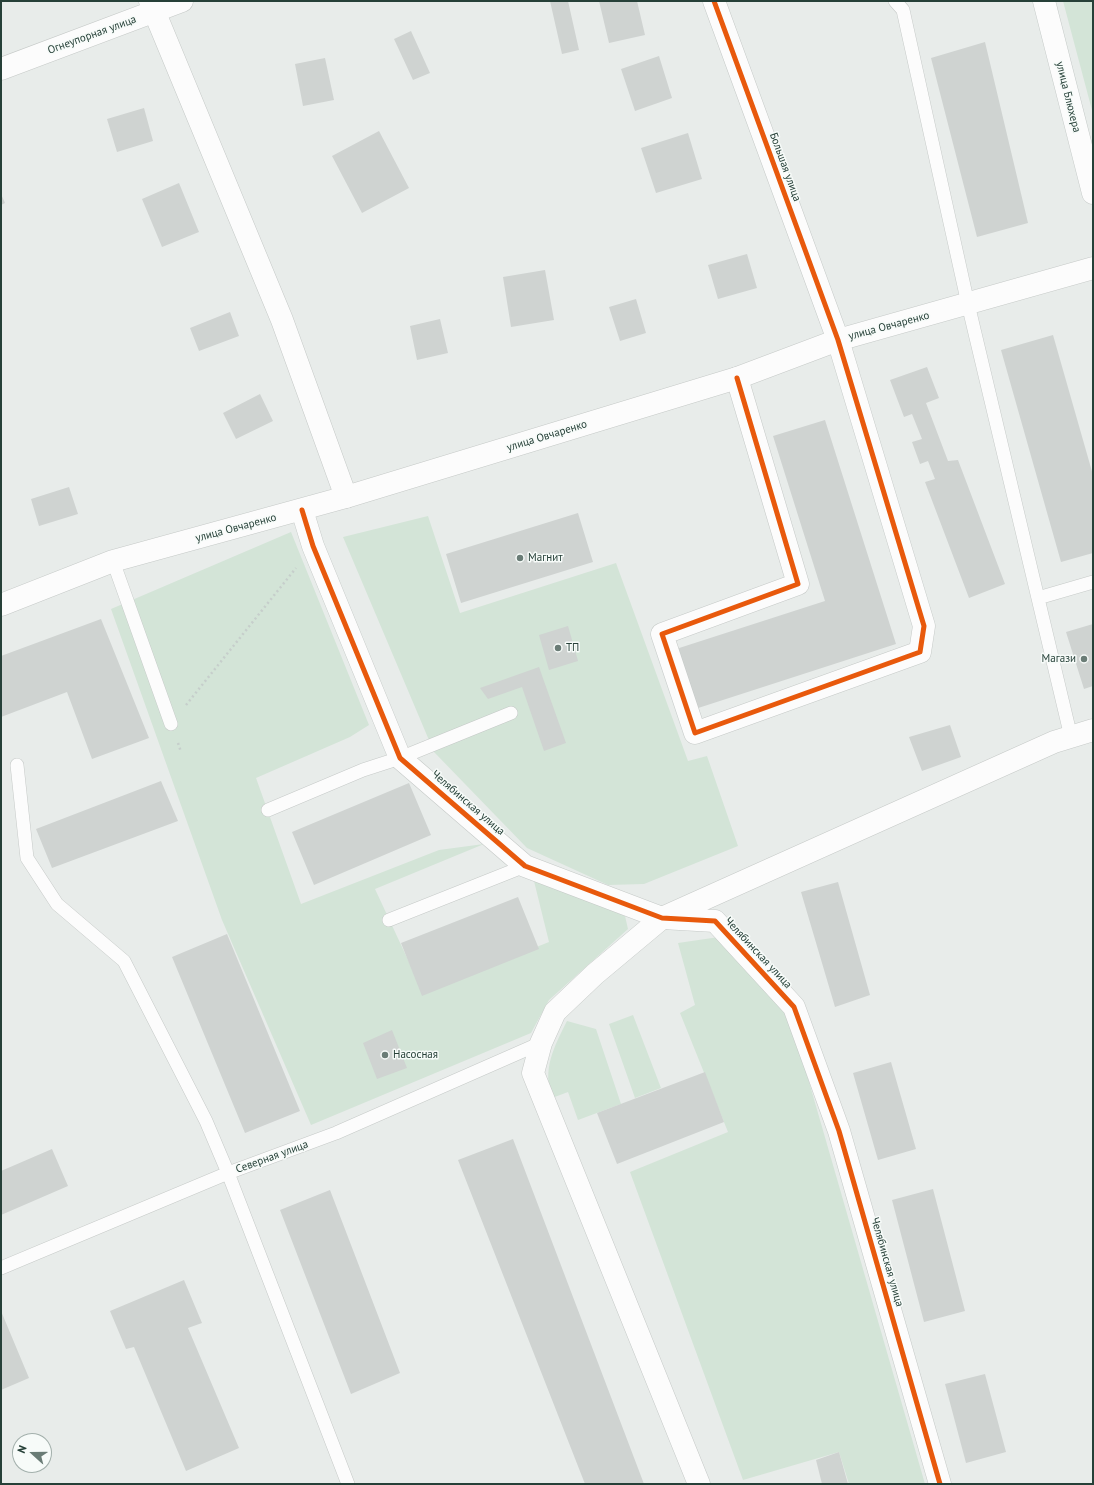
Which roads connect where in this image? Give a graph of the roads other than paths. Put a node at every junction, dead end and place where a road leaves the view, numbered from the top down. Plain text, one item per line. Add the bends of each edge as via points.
1 (182, 1) edge
2 (714, 1) edge
3 (895, 1) edge
4 (1044, 1) edge
5 (153, 6) edge
6 (1, 69) edge
7 (1093, 193) edge
8 (1093, 268) edge
9 (968, 304) junction
10 (838, 340) junction
11 (736, 378) junction
12 (346, 497) junction
13 (302, 510) junction
14 (113, 561) junction
15 (1093, 582) edge
16 (1038, 598) junction
17 (1, 605) edge
18 (511, 714) dead end
19 (171, 724) road end
20 (1093, 730) edge
21 (1071, 737) junction
22 (400, 758) junction
23 (17, 766) dead end
24 (268, 810) dead end
25 (525, 866) junction
26 (662, 918) junction
27 (389, 920) dead end
28 (541, 1043) junction
29 (228, 1173) junction
30 (1, 1268) edge
31 (348, 1484) edge
32 (699, 1484) edge
33 (940, 1484) edge

1 - 5 street, Огнеупорная улица
2 - 10 street, Большая улица
3 - 9 lane via 903,10
4 - 7 street, улица Блюхера
5 - 6 street, Огнеупорная улица
5 - 12 street via 282,320
8 - 9 street, улица Овчаренко
9 - 10 street, улица Овчаренко
9 - 16 lane
10 - 11 street, улица Овчаренко
10 - 11 street, Большая улица via 924,626 920,652 695,733 662,634 798,584
11 - 12 street, улица Овчаренко
12 - 13 street, улица Овчаренко
13 - 14 street, улица Овчаренко
13 - 22 street, Челябинская улица via 314,546
14 - 17 street, улица Овчаренко
14 - 19 lane
15 - 16 lane
16 - 21 lane
18 - 22 lane
20 - 21 street
21 - 26 street via 1047,745
22 - 24 lane via 363,770
22 - 25 street, Челябинская улица
23 - 29 lane via 27,858 57,904 124,961 206,1121
25 - 26 street, Челябинская улица
25 - 27 lane
26 - 28 street via 595,974 555,1012
26 - 33 street, Челябинская улица via 715,921 794,1007 839,1132
28 - 29 lane, Северная улица via 336,1133
28 - 32 street via 533,1073
29 - 30 lane, Северная улица
29 - 31 lane

